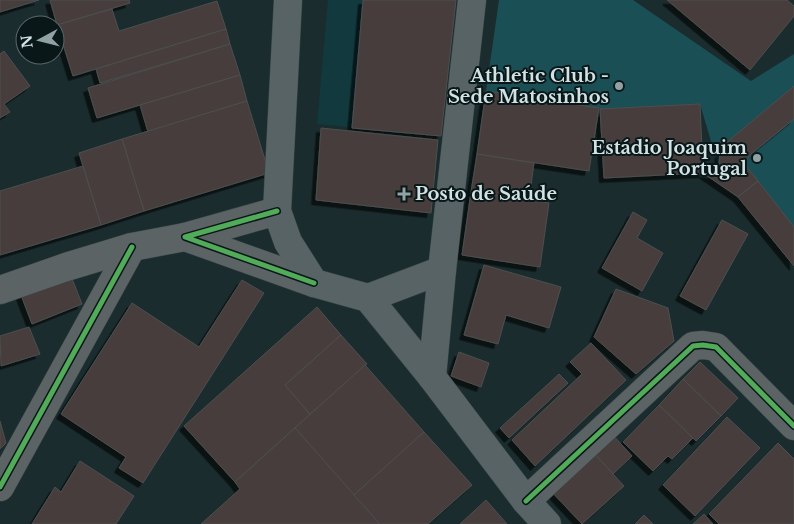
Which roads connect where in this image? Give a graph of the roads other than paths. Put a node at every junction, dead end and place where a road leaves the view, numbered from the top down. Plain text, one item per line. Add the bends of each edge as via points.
1 (288, 0) edge
2 (472, 0) edge
3 (277, 211) junction
4 (185, 237) junction
5 (132, 247) junction
6 (442, 270) junction
7 (314, 283) junction
8 (0, 290) edge
9 (368, 298) junction
10 (432, 377) junction
11 (794, 426) edge
12 (0, 487) edge
13 (526, 501) junction
14 (547, 524) edge

1 - 3 main road
2 - 6 main road
3 - 4 street
3 - 7 main road via 288,242
4 - 5 street
4 - 7 street
5 - 8 street
5 - 12 street
6 - 9 main road
6 - 10 main road
7 - 9 main road
9 - 10 main road
10 - 13 main road
11 - 13 street via 716,347 693,346
13 - 14 main road

